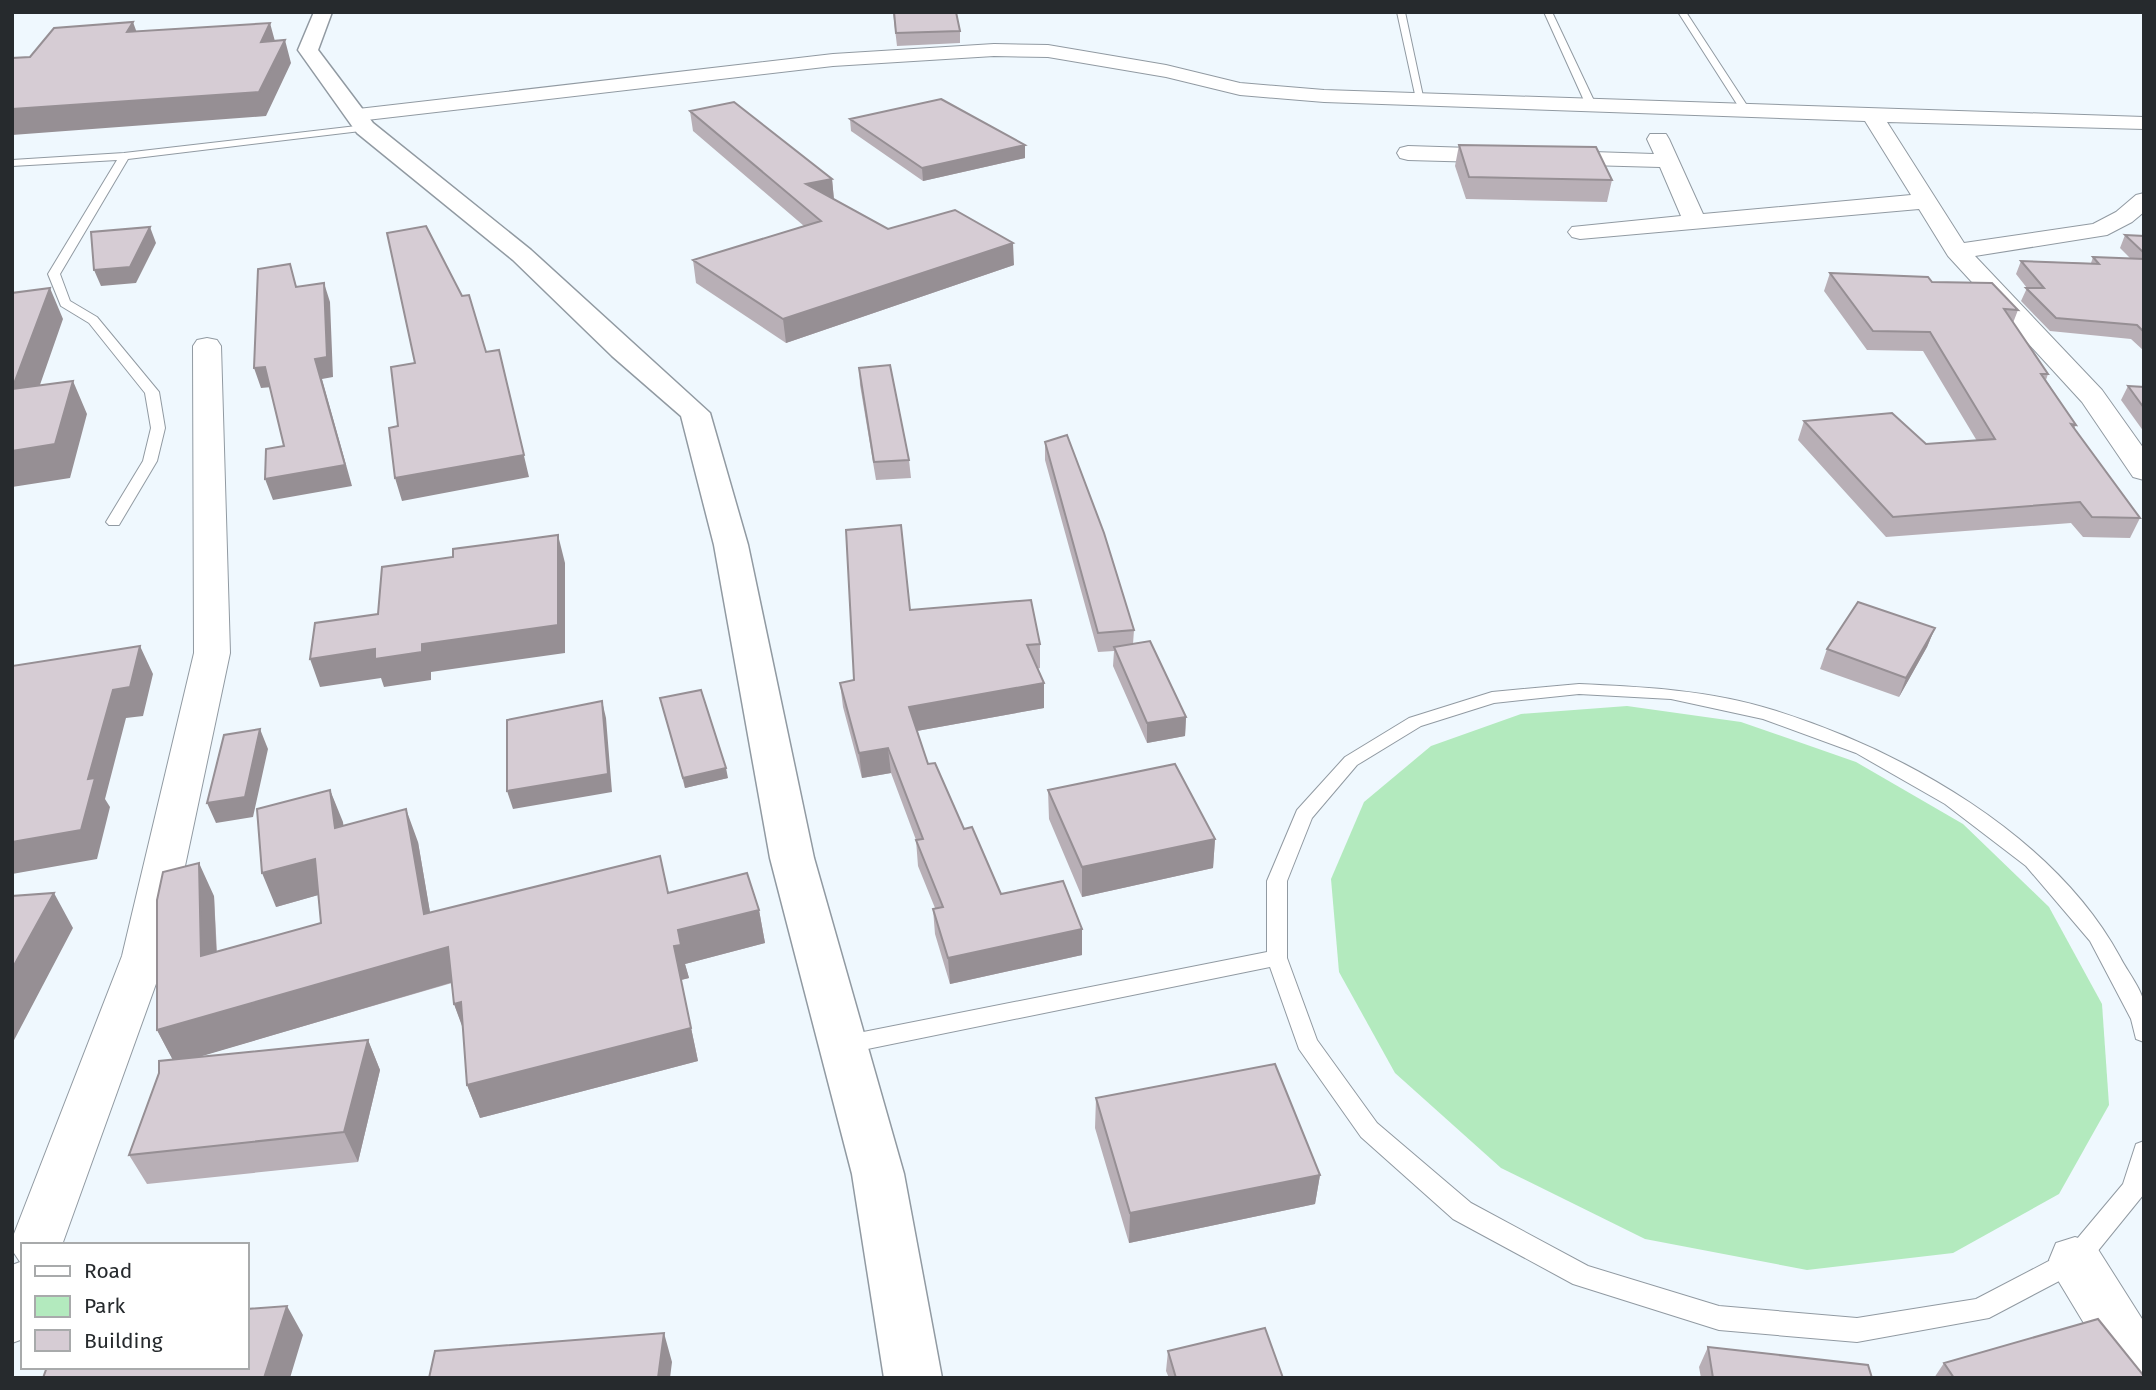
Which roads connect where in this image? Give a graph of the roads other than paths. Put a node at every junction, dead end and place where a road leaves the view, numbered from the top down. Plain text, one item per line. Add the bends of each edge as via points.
1 (323, 12) edge
2 (1401, 12) edge
3 (1548, 12) edge
4 (1682, 12) edge
5 (1421, 99) junction
6 (1591, 104) junction
7 (1643, 106) junction
8 (1745, 110) junction
9 (1872, 115) junction
10 (362, 122) junction
11 (2144, 123) edge
12 (1408, 153) dead end
13 (124, 156) junction
14 (1668, 161) junction
15 (12, 163) edge
16 (2144, 200) edge
17 (1926, 201) junction
18 (1695, 221) junction
19 (1580, 232) dead end
20 (1957, 251) junction
21 (207, 346) dead end
22 (2144, 471) edge
23 (114, 522) dead end
24 (1277, 958) junction
25 (2144, 1033) edge
26 (843, 1045) junction
27 (2144, 1151) edge
28 (37, 1243) edge
29 (2075, 1260) junction
30 (21, 1291) edge
31 (12, 1318) edge
32 (2144, 1371) edge
33 (913, 1378) edge

1 - 10 street via 308,50
2 - 5 lane
3 - 6 lane
4 - 8 lane
5 - 6 street
5 - 10 street via 1240,89 1048,51 994,50 833,60
6 - 7 street
7 - 8 street
7 - 14 street
8 - 9 street
9 - 11 street
9 - 17 street
10 - 13 lane
10 - 26 street via 522,255 695,413 731,545 792,858
12 - 14 street
13 - 15 lane
13 - 23 lane via 54,274 65,303 93,320 152,392 158,428 150,461
14 - 18 street
16 - 20 street via 2099,230
17 - 18 street
17 - 20 street
18 - 19 street
20 - 22 street via 2092,396
21 - 28 street via 212,653 144,956
24 - 25 lane via 1277,881 1304,815 1351,761 1415,722 1492,698 1578,689 1671,694 1767,714 1862,749 1952,799 2033,862 2098,936
24 - 26 lane
24 - 29 lane via 1307,1043 1369,1130 1462,1211 1582,1276 1719,1318 1857,1330 1980,1310
26 - 33 street via 878,1174
27 - 29 lane via 2134,1189
29 - 32 street
30 - 31 street

